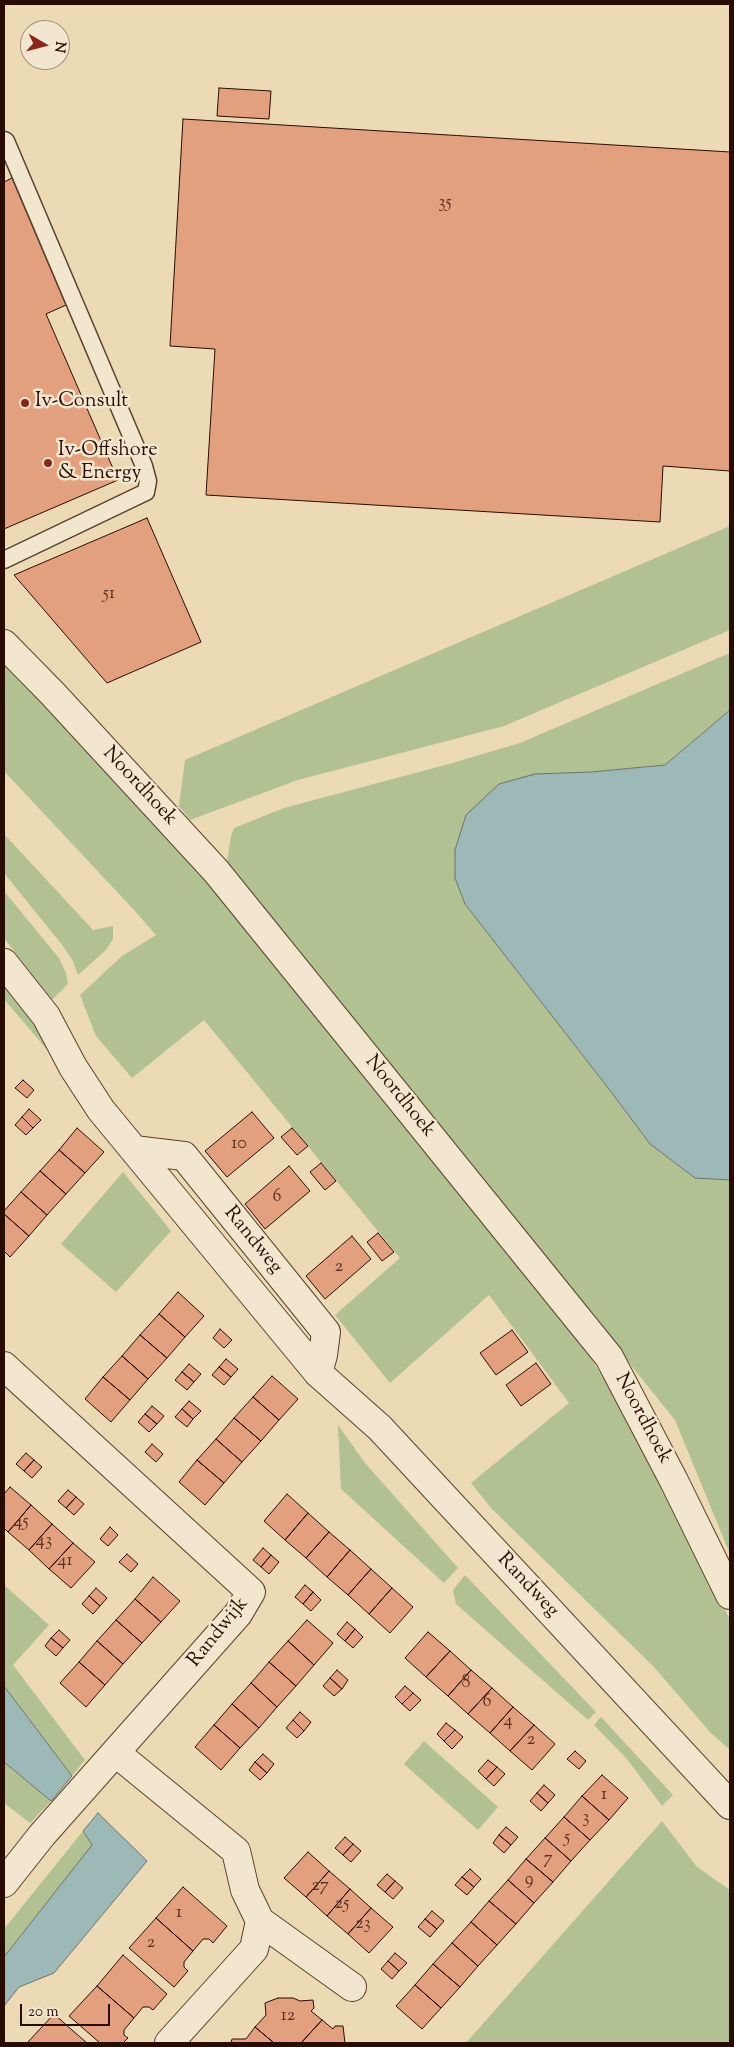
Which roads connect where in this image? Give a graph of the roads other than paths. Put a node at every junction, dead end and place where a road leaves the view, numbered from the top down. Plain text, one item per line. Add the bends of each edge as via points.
1 (4, 140) edge
2 (4, 560) edge
3 (4, 644) edge
4 (4, 963) edge
5 (4, 1366) edge
6 (730, 1595) edge
7 (116, 1752) junction
8 (730, 1805) edge
9 (4, 1883) edge
10 (260, 1921) junction
11 (352, 1987) dead end
12 (169, 2043) edge

1 - 2 lane via 148,481 146,492
3 - 6 street, Noordhoek via 216,871 609,1357
4 - 8 street, Randweg via 46,1016 101,1110 134,1150 184,1156 326,1332 318,1373 380,1428
5 - 7 street, Randwijk via 251,1592 238,1614
7 - 9 street
7 - 10 street via 236,1851 245,1890
10 - 11 street
10 - 12 street via 254,1949

